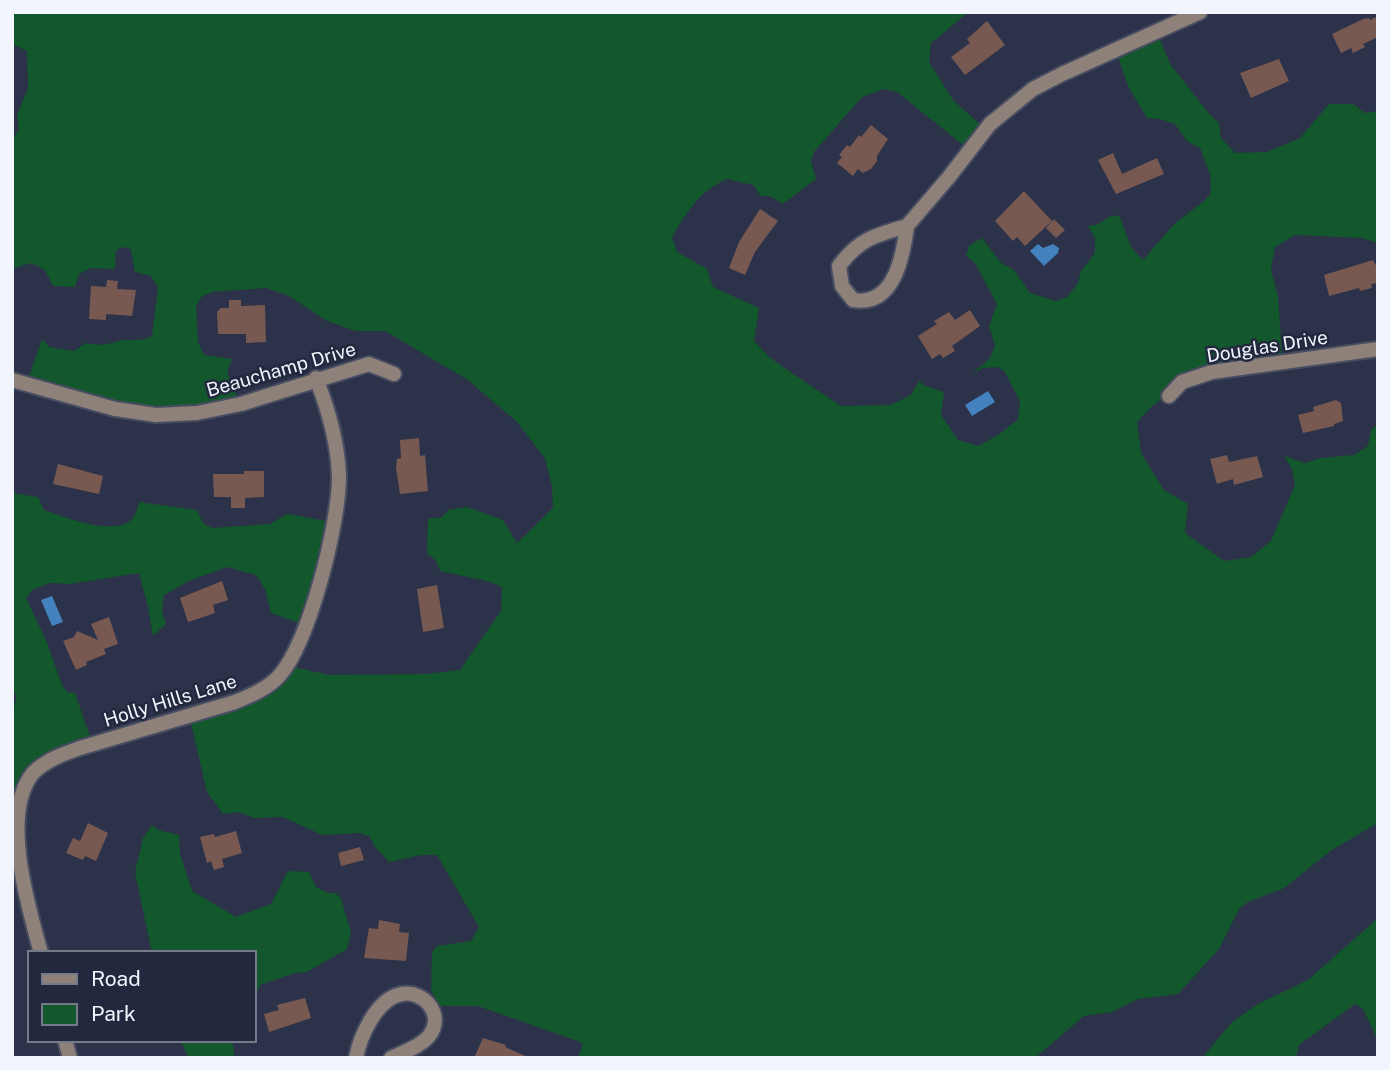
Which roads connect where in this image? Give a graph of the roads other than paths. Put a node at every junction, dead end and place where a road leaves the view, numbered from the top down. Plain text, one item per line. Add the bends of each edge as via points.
1 (1200, 12) edge
2 (907, 226) junction
3 (1378, 349) edge
4 (394, 374) dead end
5 (316, 378) junction
6 (12, 380) edge
7 (1169, 396) dead end
8 (18, 783) edge
9 (40, 951) edge
10 (356, 1058) edge
11 (391, 1058) edge

1 - 2 street via 1033,89 990,124
2 - 2 street via 897,271 883,293 867,302 853,300 842,286 839,266 869,238
3 - 7 street, Douglas Drive via 1212,372 1182,382
4 - 5 street, Beauchamp Drive via 369,363
5 - 6 street, Beauchamp Drive via 241,404 156,415 115,409
5 - 8 street, Holly Hills Lane via 331,416 338,497 308,620 279,677 235,702 57,756
8 - 9 street, Holly Hills Lane via 13,823 16,852
10 - 11 street via 359,1042 384,1004 398,994 426,999 435,1022 430,1035

